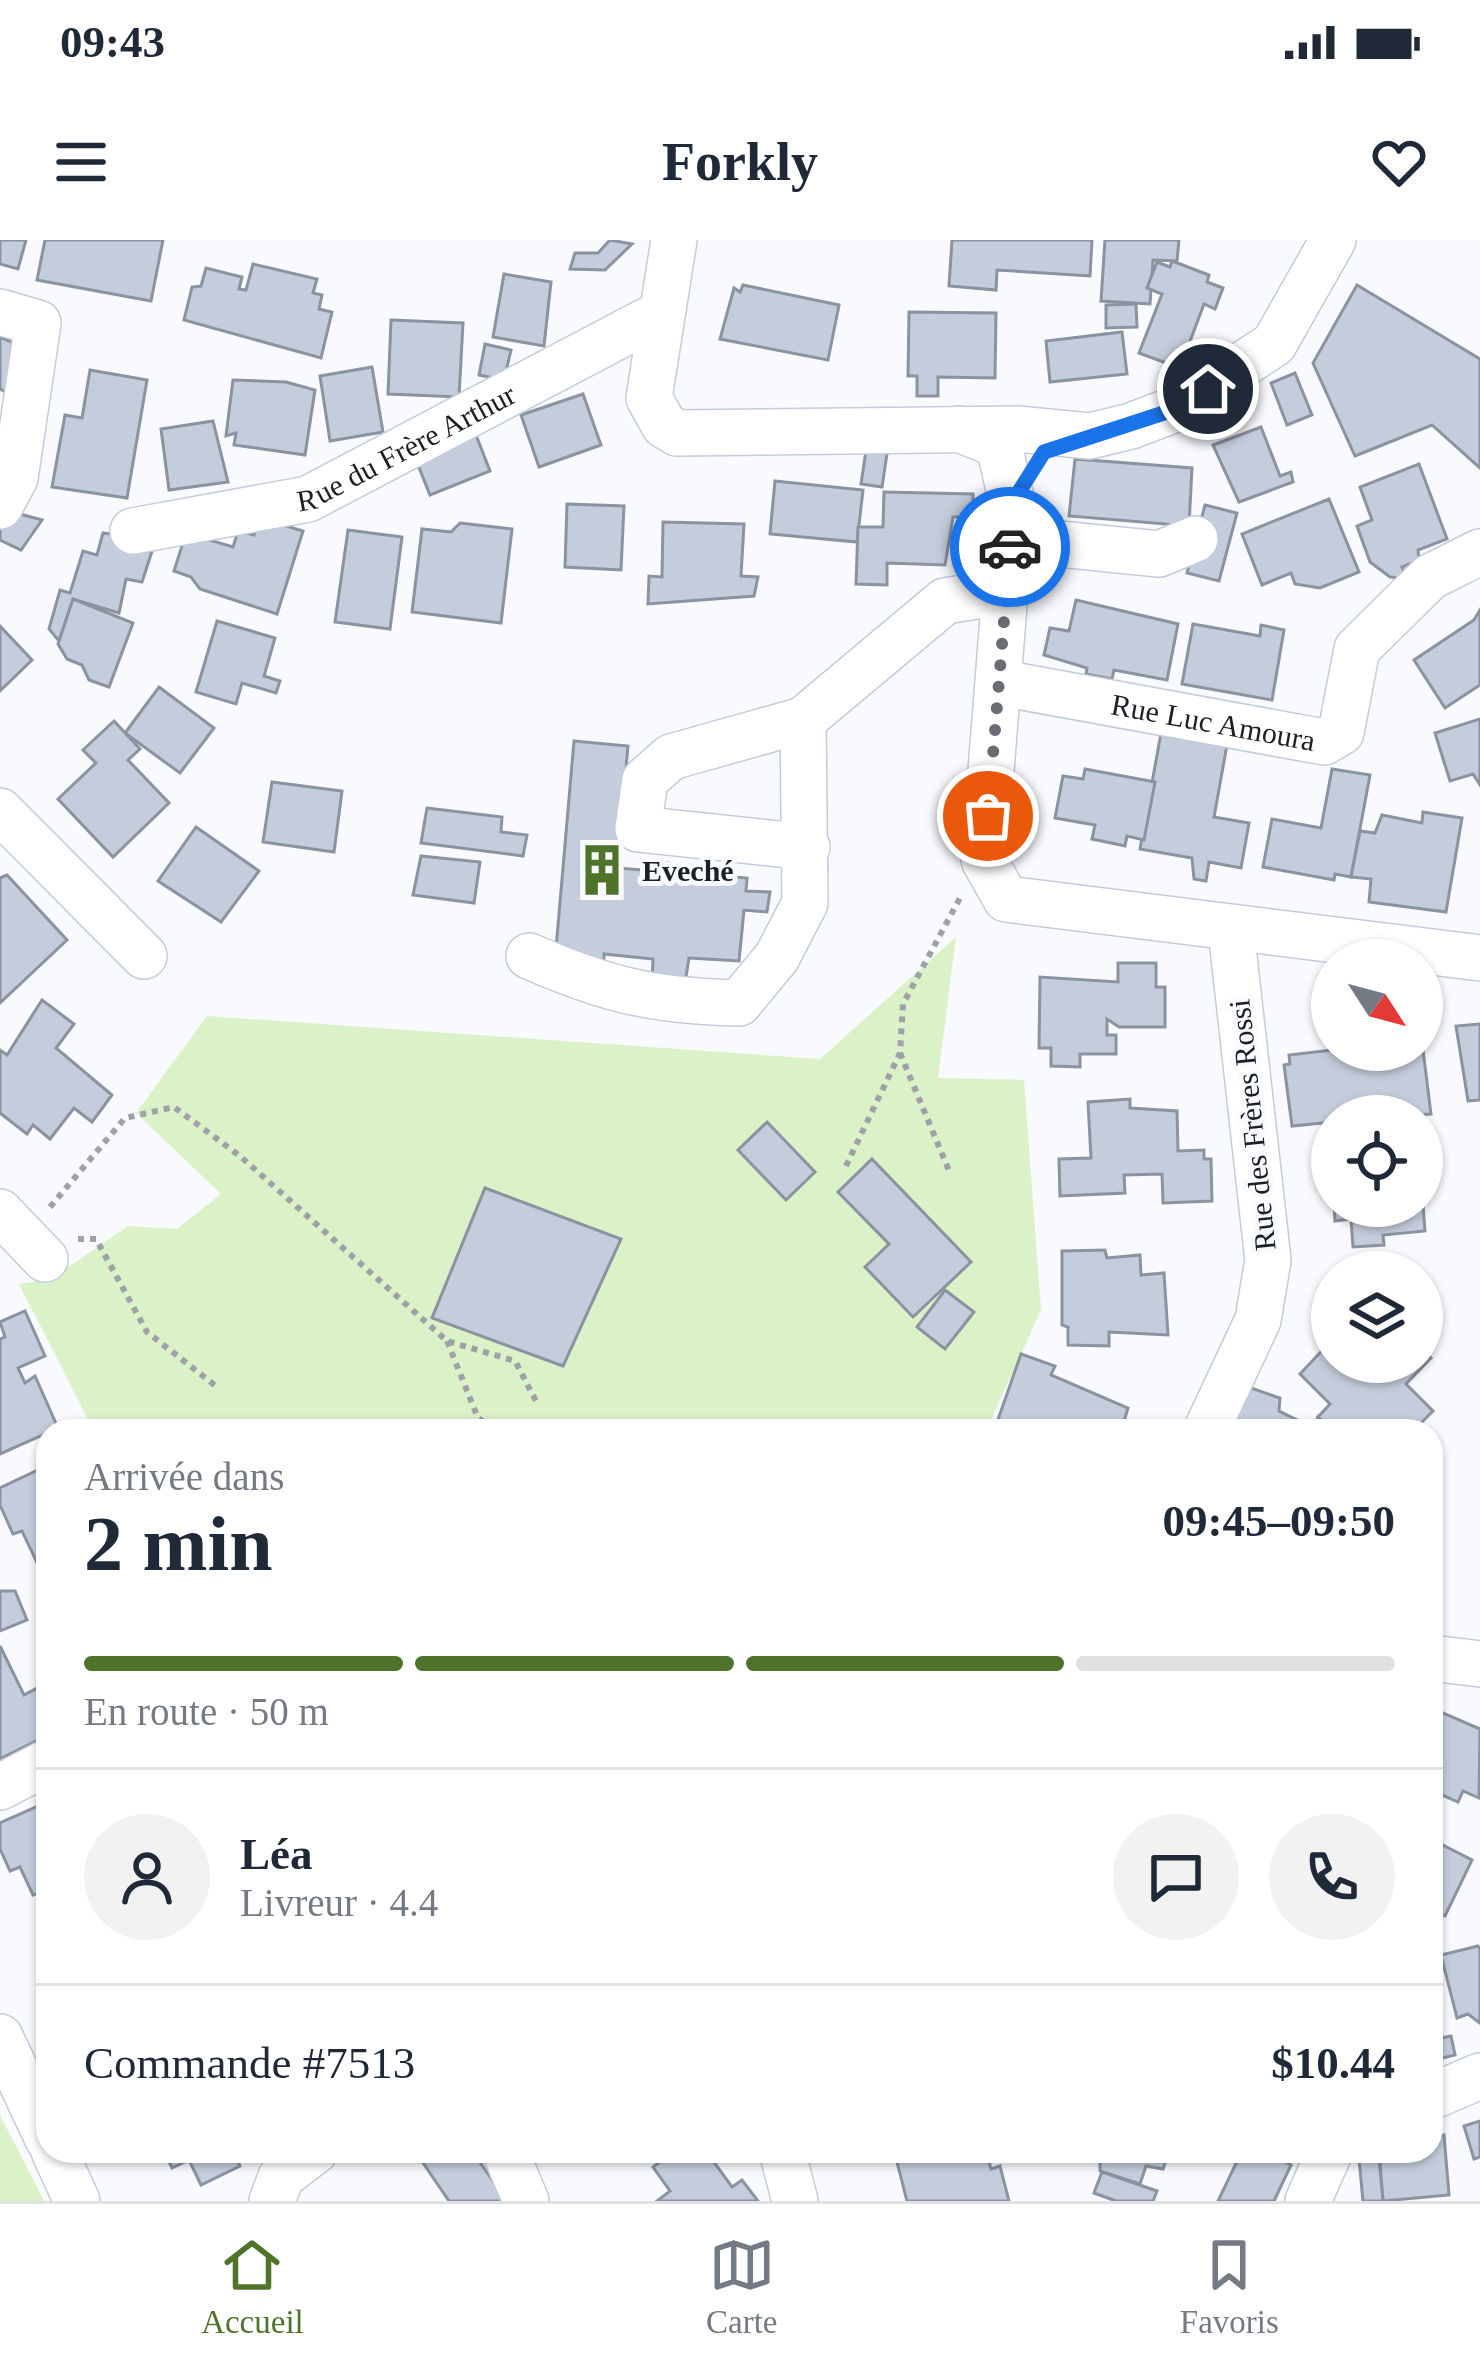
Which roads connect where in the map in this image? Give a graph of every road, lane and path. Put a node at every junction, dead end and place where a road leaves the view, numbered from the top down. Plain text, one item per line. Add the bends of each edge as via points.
1 (674, 240) edge
2 (1333, 240) edge
3 (0, 312) edge
4 (660, 314) junction
5 (959, 429) junction
6 (1090, 436) junction
7 (0, 506) edge
8 (1011, 521) junction
9 (133, 531) dead end
10 (1195, 539) dead end
11 (1480, 552) edge
12 (1007, 592) junction
13 (1001, 683) junction
14 (803, 720) junction
15 (0, 811) edge
16 (807, 847) junction
17 (984, 860) junction
18 (1231, 930) junction
19 (144, 956) dead end
20 (529, 956) dead end
21 (1480, 958) edge
22 (900, 1053) junction
23 (846, 1166) dead end
24 (950, 1173) dead end
25 (24, 1237) edge
26 (447, 1341) junction
27 (217, 1387) dead end
28 (536, 1401) dead end
29 (480, 1419) edge
30 (1212, 1419) edge
31 (1443, 1659) edge
32 (1480, 1664) edge
33 (36, 1768) edge
34 (0, 1787) edge
35 (0, 2037) edge
36 (1480, 2076) edge
37 (36, 2082) edge
38 (1443, 2092) edge
39 (60, 2163) edge
40 (299, 2163) edge
41 (510, 2163) edge
42 (785, 2163) edge
43 (1325, 2163) edge
44 (77, 2201) edge
45 (272, 2201) edge
46 (526, 2201) edge
47 (795, 2201) edge
48 (1309, 2201) edge

1 - 4 street
2 - 6 street via 1274,344 1173,410
3 - 7 street via 38,323 15,478
4 - 5 street via 649,398 677,433
4 - 9 street, Rue du Frère Arthur via 308,499
5 - 6 street
5 - 8 street via 999,445
6 - 8 street via 1044,452
8 - 10 street via 1159,554
8 - 12 street
11 - 13 street, Rue Luc Amoura via 1430,577 1357,649 1341,732 1324,742
12 - 13 street
12 - 14 street via 945,601
13 - 17 street
14 - 16 street
14 - 16 street via 671,757 645,781 638,830
15 - 19 street
16 - 20 street via 805,903 739,1003 663,1002
17 - 18 street via 1006,899
17 - 22 path via 903,1004
18 - 21 street
18 - 30 street, Rue des Frères Rossi via 1268,1260 1258,1320
22 - 23 path
22 - 24 path
25 - 26 path via 125,1118 174,1107
25 - 27 path via 96,1239 147,1332
26 - 28 path via 515,1361
26 - 29 path
31 - 32 street
33 - 34 street
35 - 37 street
36 - 38 street
39 - 44 street
40 - 45 street via 280,2177
41 - 46 street
42 - 47 street
43 - 48 street

